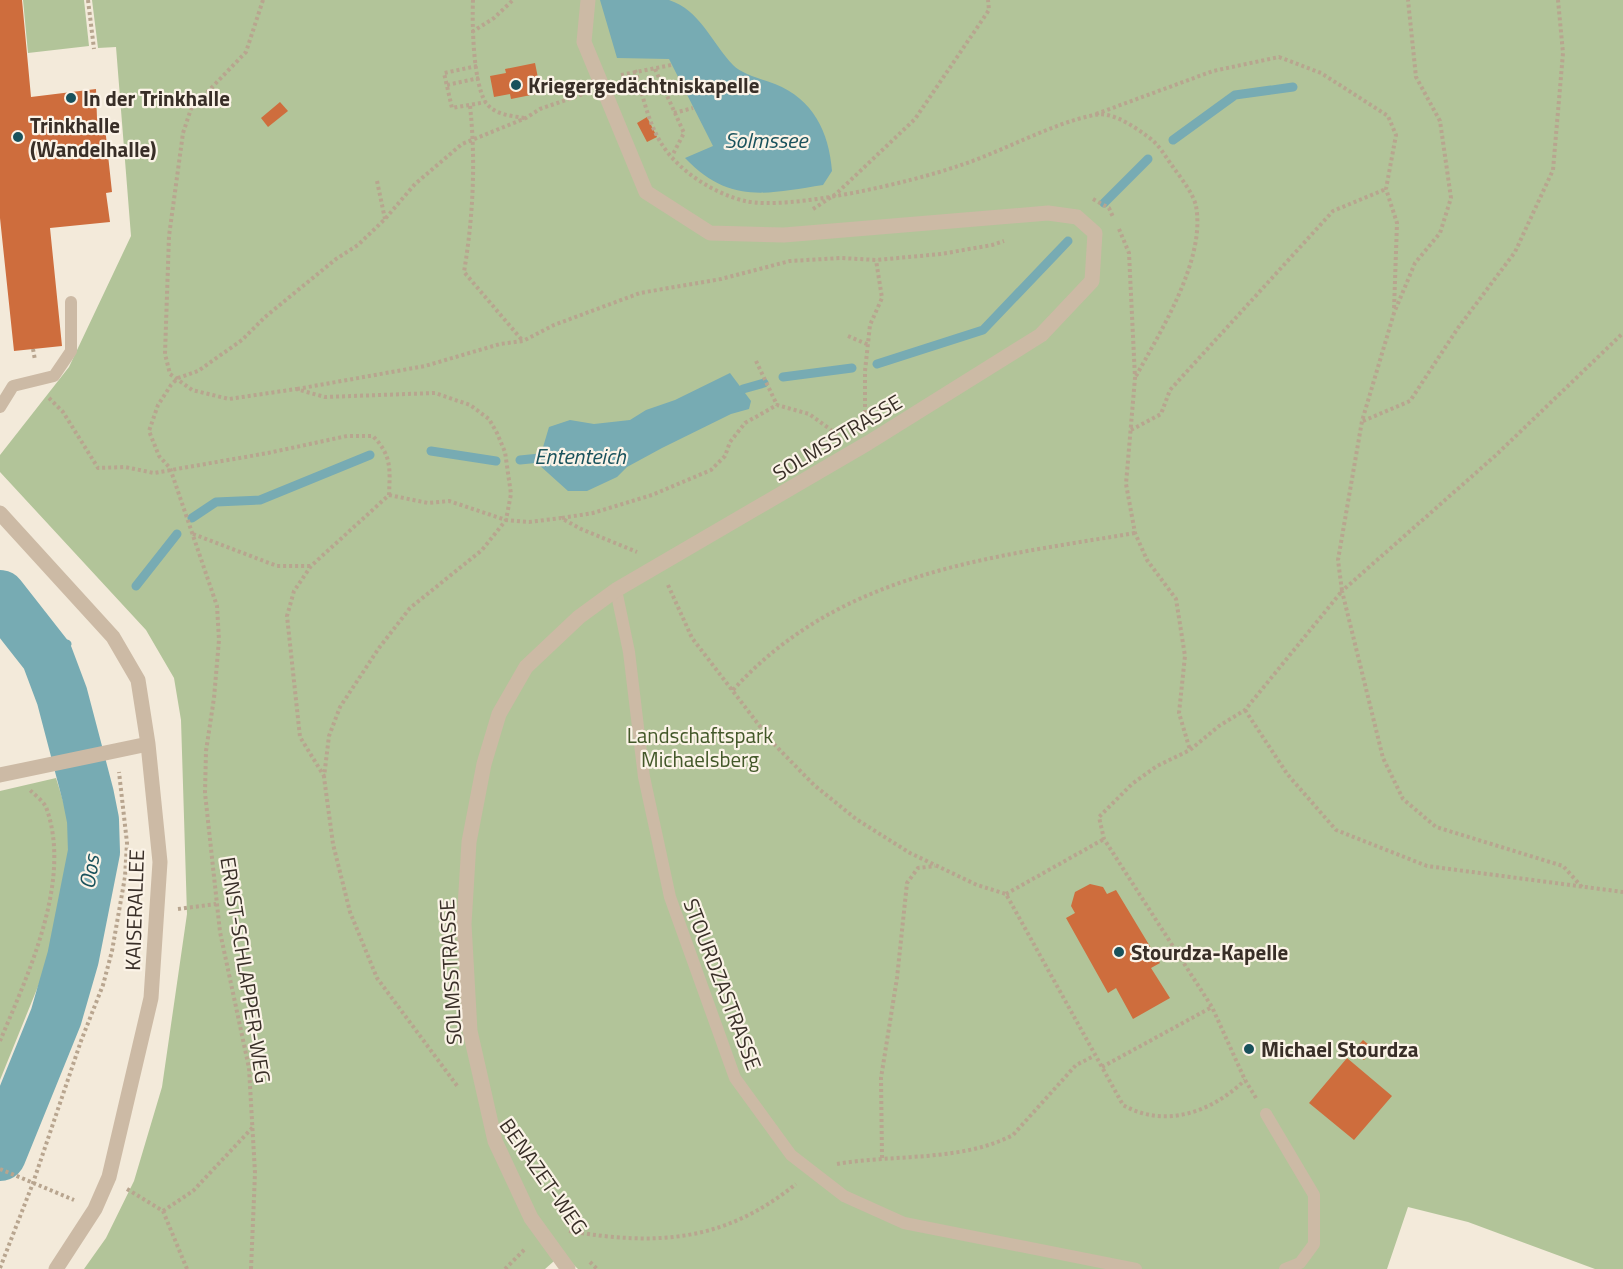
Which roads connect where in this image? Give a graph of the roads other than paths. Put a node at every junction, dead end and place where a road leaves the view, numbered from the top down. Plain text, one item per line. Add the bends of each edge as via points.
1 (588, 0) edge
2 (71, 302) dead end
3 (0, 407) edge
4 (0, 513) edge
5 (616, 590) junction
6 (148, 744) junction
7 (7, 774) edge
8 (1266, 1114) dead end
9 (56, 1269) edge
10 (568, 1269) edge
11 (1136, 1269) edge
12 (1285, 1269) edge

1 - 5 street, SOLMSSTRASSE via 584,42 646,192 710,233 784,235 1048,213 1077,217 1095,233 1092,280 1041,335 868,443
2 - 3 lane via 71,351 60,368 54,376 12,386
4 - 6 street, KAISERALLEE via 113,637 138,680
5 - 10 street, SOLMSSTRASSE via 579,617 526,667 499,714 484,764 469,842 464,924 470,1031 495,1141 531,1218
5 - 11 lane, STOURDZASTRASSE via 629,652 644,777 670,897 735,1078 791,1155 844,1196 904,1223
6 - 7 street
6 - 9 street, KAISERALLEE via 160,862 151,998 109,1176 95,1209
8 - 12 lane via 1314,1195 1314,1244 1300,1263

